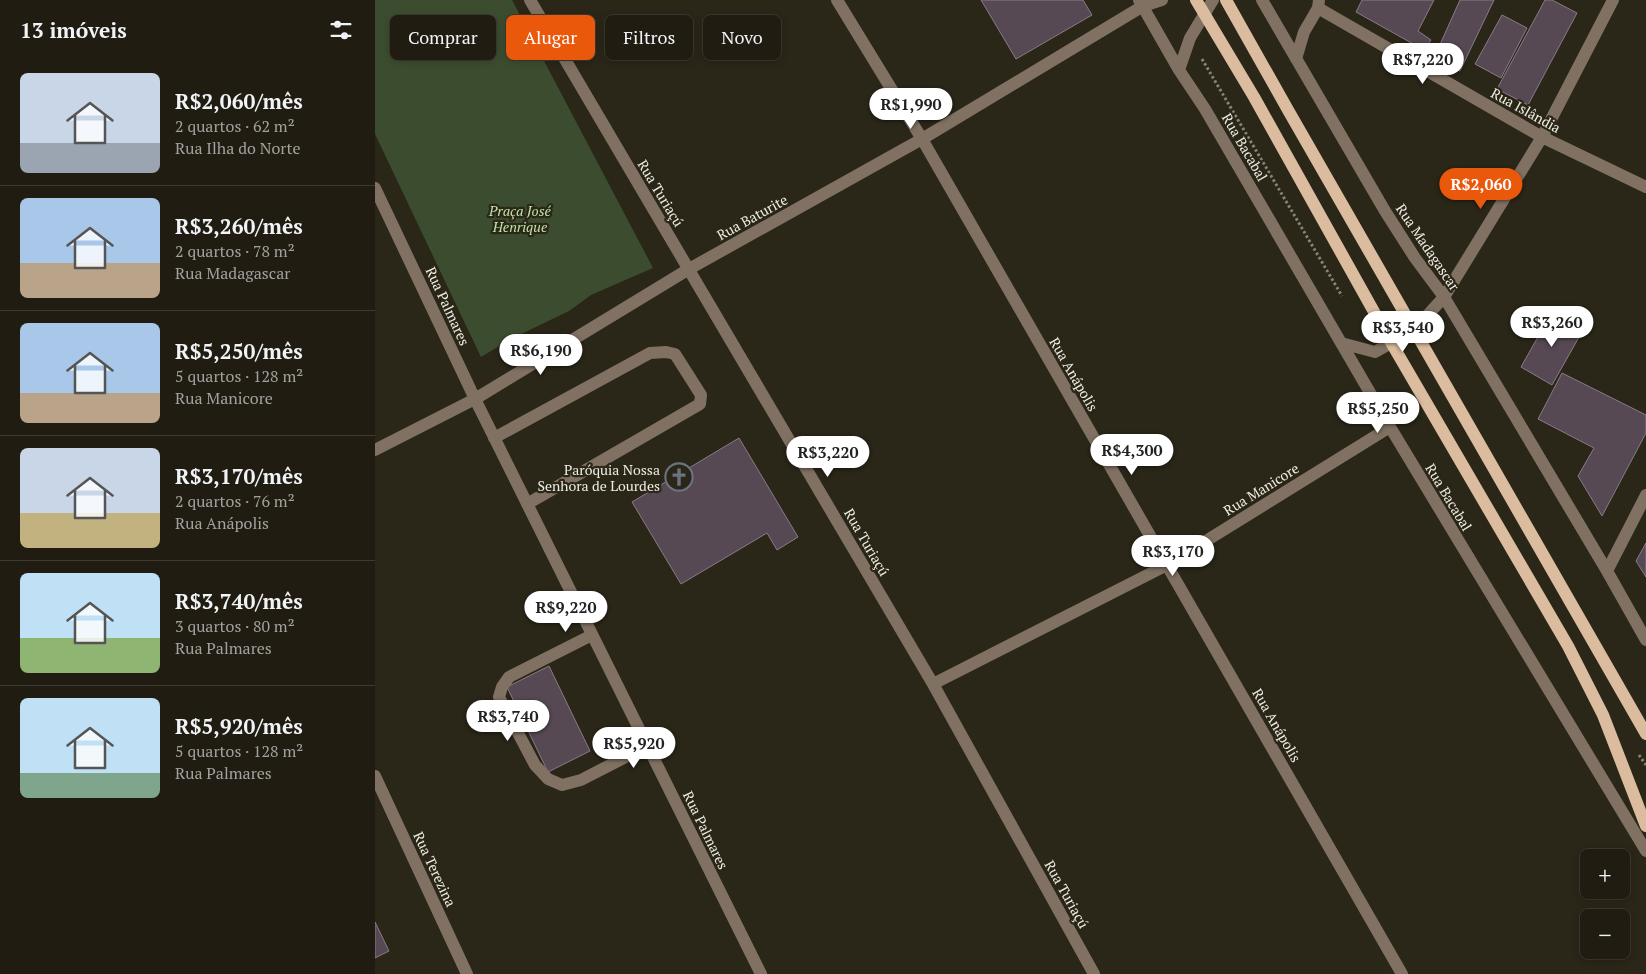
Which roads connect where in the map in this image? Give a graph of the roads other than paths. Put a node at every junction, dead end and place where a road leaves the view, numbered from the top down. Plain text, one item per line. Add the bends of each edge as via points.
1 (530, 0) edge
2 (837, 0) edge
3 (1162, 0) edge
4 (1196, 0) edge
5 (1213, 0) edge
6 (1226, 0) edge
7 (1263, 0) edge
8 (1613, 0) edge
9 (1141, 3) edge
10 (1319, 4) edge
11 (1204, 15) junction
12 (1296, 59) junction
13 (1179, 70) junction
14 (1541, 138) junction
15 (922, 139) junction
16 (1646, 187) edge
17 (375, 188) edge
18 (689, 269) junction
19 (1444, 296) junction
20 (1414, 330) junction
21 (1341, 343) junction
22 (1392, 344) junction
23 (475, 399) junction
24 (1390, 427) junction
25 (494, 438) junction
26 (375, 450) edge
27 (1646, 495) edge
28 (527, 504) junction
29 (1167, 565) junction
30 (1607, 571) junction
31 (592, 635) junction
32 (1646, 640) edge
33 (933, 684) junction
34 (1646, 734) edge
35 (647, 746) junction
36 (375, 776) edge
37 (1646, 826) edge
38 (1646, 851) edge
39 (467, 974) edge
40 (761, 974) edge
41 (1094, 974) edge
42 (1402, 974) edge

1 - 18 street, Rua Turiaçú
2 - 15 street, Rua Anápolis
3 - 9 street, Rua Baturite
4 - 11 main road
5 - 11 street
6 - 20 main road
7 - 12 street, Rua Madagascar
8 - 14 street
9 - 13 street, Rua Bacabal
9 - 15 street, Rua Baturite
10 - 12 street via 1304,32
10 - 14 street, Rua Islândia
11 - 13 street via 1190,38
11 - 22 main road via 1254,97
12 - 19 street, Rua Madagascar via 1390,219
13 - 21 street, Rua Bacabal
14 - 16 street, Rua Islândia
14 - 19 street
15 - 18 street, Rua Baturite
15 - 29 street, Rua Anápolis
17 - 23 street, Rua Palmares
18 - 23 street, Rua Baturite
18 - 33 street, Rua Turiaçú
19 - 20 street
19 - 30 street, Rua Madagascar
20 - 22 street
20 - 34 main road
21 - 22 street via 1375,352
21 - 24 street, Rua Bacabal
22 - 37 main road via 1568,646 1603,716
23 - 25 street, Rua Palmares
23 - 26 street, Rua Baturite
24 - 29 street, Rua Manicore
24 - 38 street, Rua Bacabal
25 - 28 street, Rua Palmares
25 - 28 street via 650,354 675,354 701,396 700,404
27 - 30 street
28 - 31 street, Rua Palmares
29 - 33 street, Rua Manicore
29 - 42 street, Rua Anápolis
30 - 32 street, Rua Madagascar
31 - 35 street, Rua Palmares
31 - 35 street via 509,677 499,697 535,765 549,779 562,785 581,780
33 - 41 street, Rua Turiaçú
35 - 40 street, Rua Palmares
36 - 39 street, Rua Terezina

